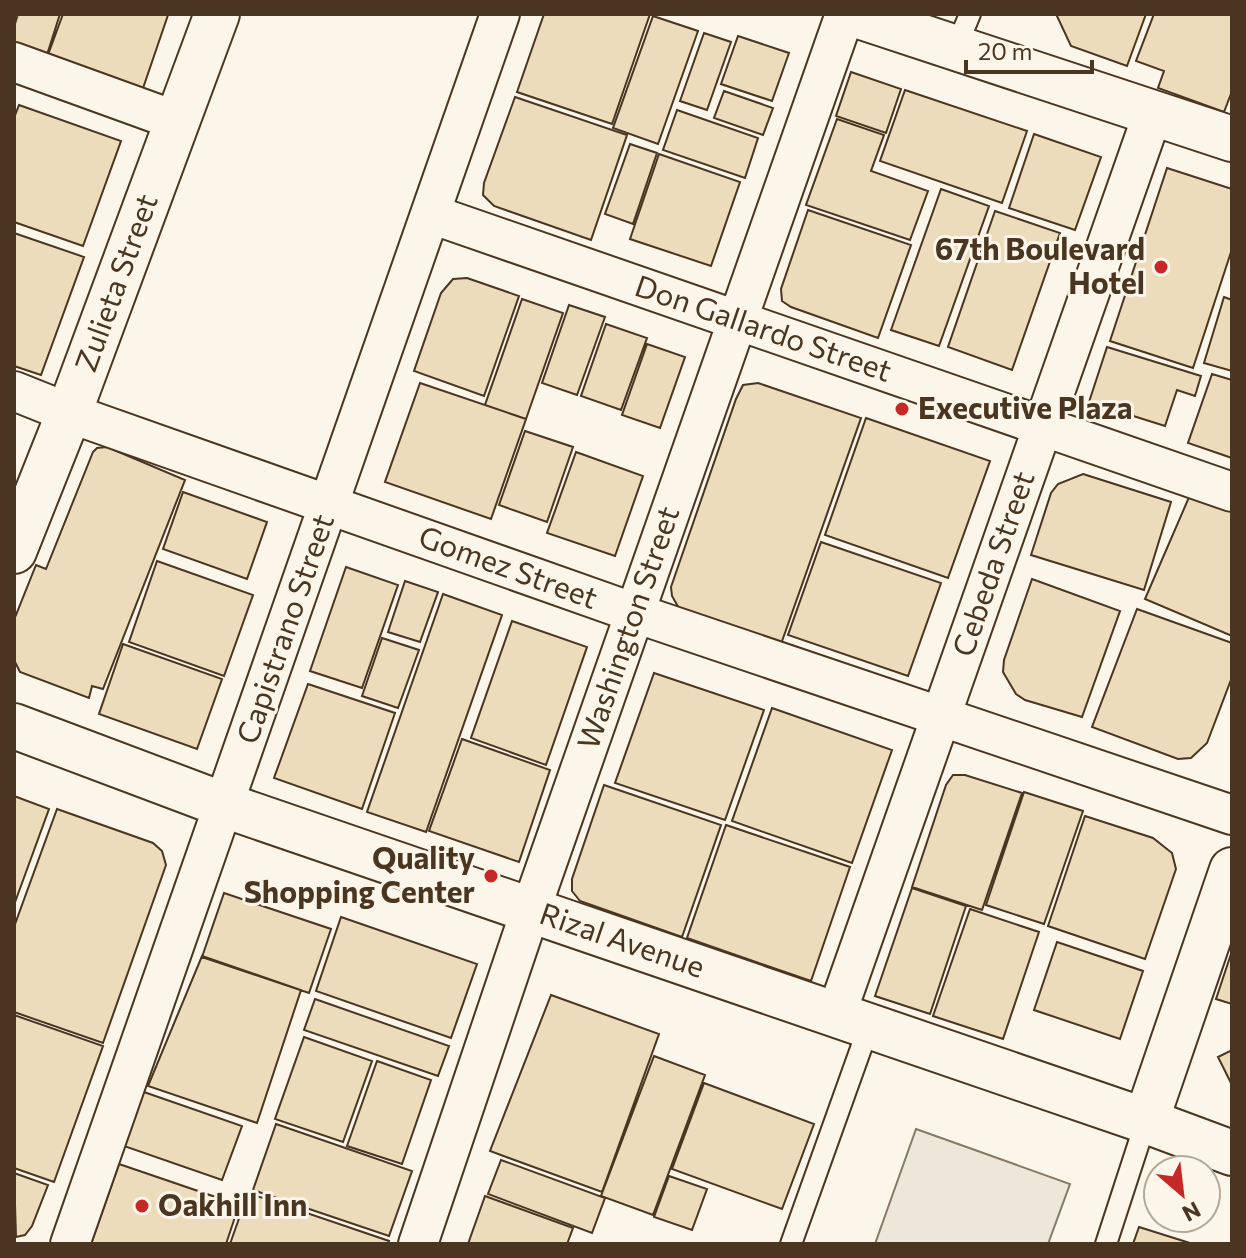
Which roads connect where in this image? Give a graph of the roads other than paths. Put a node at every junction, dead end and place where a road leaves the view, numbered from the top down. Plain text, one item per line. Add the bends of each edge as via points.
1 (217, 14) edge
2 (500, 14) edge
3 (845, 14) edge
4 (853, 14) edge
5 (963, 31) edge
6 (14, 62) edge
7 (1153, 113) junction
8 (177, 121) junction
9 (1232, 139) edge
10 (431, 214) junction
11 (737, 320) junction
12 (14, 391) edge
13 (69, 413) junction
14 (1043, 426) junction
15 (1232, 492) edge
16 (330, 504) junction
17 (14, 551) edge
18 (635, 613) junction
19 (940, 716) junction
20 (14, 726) edge
21 (224, 805) junction
22 (1232, 815) edge
23 (1232, 870) edge
24 (531, 909) junction
25 (852, 1020) junction
26 (1146, 1121) junction
27 (1232, 1153) edge
28 (70, 1244) edge
29 (418, 1244) edge
30 (791, 1244) edge
31 (1106, 1244) edge

1 - 8 street, Zulieta Street
2 - 10 street, Capistrano Street
3 - 11 street, Washington Street
4 - 5 street
5 - 7 street
6 - 8 street
7 - 9 street
7 - 14 street, Cebeda Street
8 - 13 street, Zulieta Street
10 - 11 street, Don Gallardo Street
10 - 16 street, Capistrano Street
11 - 14 street, Don Gallardo Street
11 - 18 street, Washington Street
12 - 13 street, Gomez Street
13 - 16 street, Gomez Street
13 - 17 street, Zulieta Street
14 - 15 street, Don Gallardo Street
14 - 19 street, Cebeda Street
16 - 18 street, Gomez Street
16 - 21 street, Capistrano Street
18 - 19 street, Gomez Street
18 - 24 street, Washington Street
19 - 22 street, Gomez Street
19 - 25 street, Cebeda Street
20 - 21 street, Rizal Avenue
21 - 24 street, Rizal Avenue
21 - 28 street, Capistrano Street
23 - 26 street
24 - 25 street, Rizal Avenue
24 - 29 street, Washington Street
25 - 26 street, Rizal Avenue
25 - 30 lane
26 - 27 street, Rizal Avenue
26 - 31 lane

